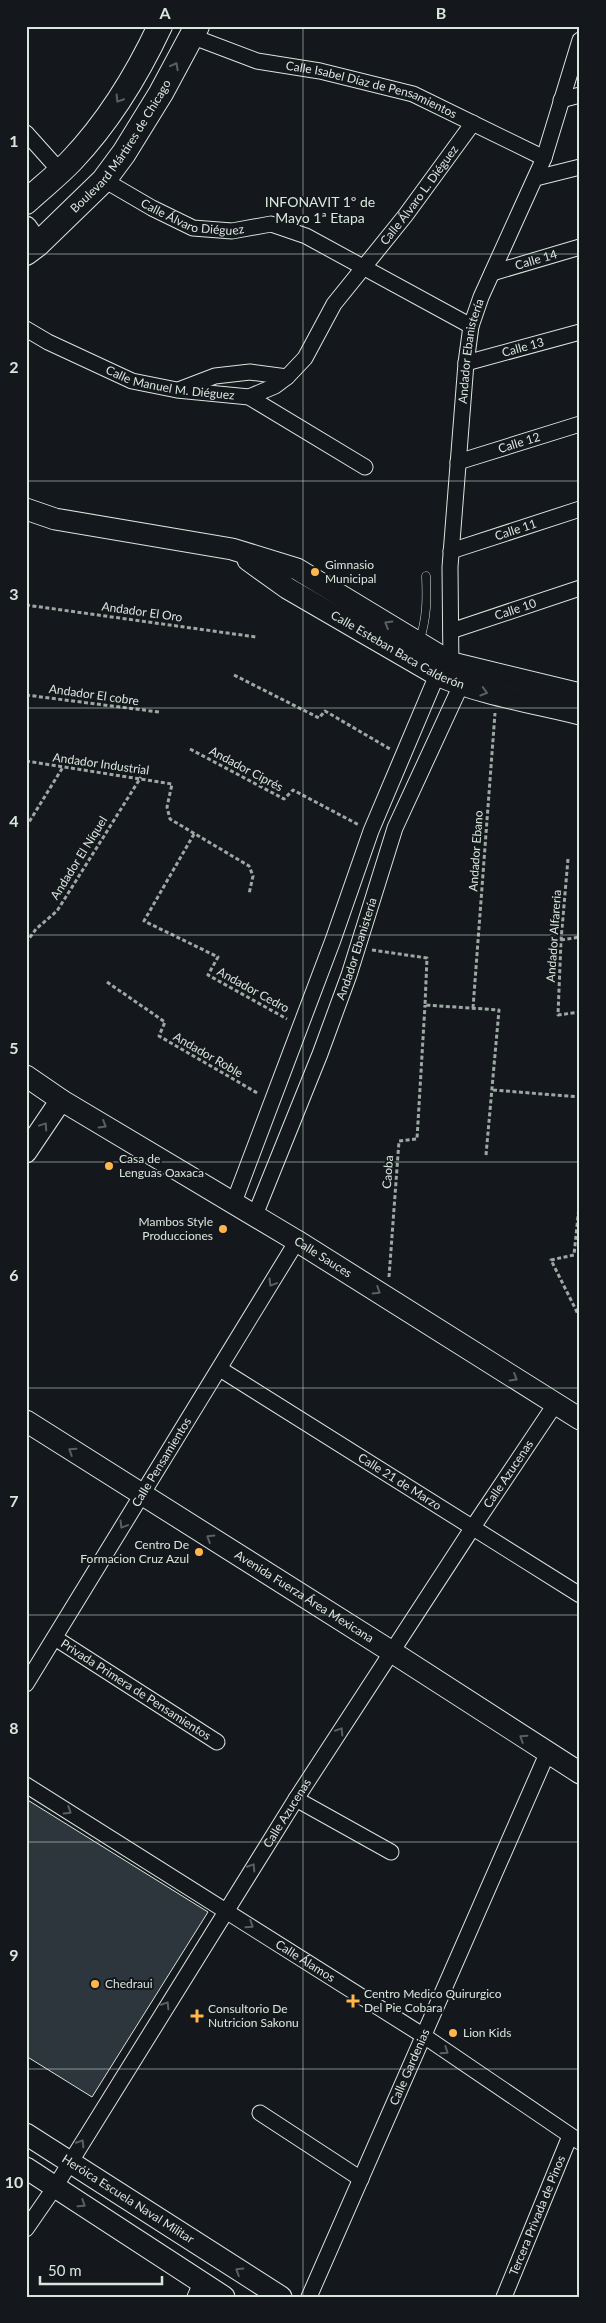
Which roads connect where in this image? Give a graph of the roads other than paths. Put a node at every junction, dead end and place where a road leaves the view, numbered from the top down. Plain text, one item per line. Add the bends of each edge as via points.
1 (160, 26) edge
2 (194, 31) edge
3 (580, 40) edge
4 (580, 95) edge
5 (561, 100) junction
6 (473, 123) junction
7 (26, 133) edge
8 (544, 158) junction
9 (580, 167) edge
10 (60, 171) junction
11 (536, 178) junction
12 (104, 180) junction
13 (26, 202) edge
14 (30, 241) edge
15 (580, 247) edge
16 (365, 268) junction
17 (492, 273) junction
18 (471, 326) junction
19 (26, 329) edge
20 (580, 332) edge
21 (466, 363) junction
22 (287, 377) junction
23 (177, 390) junction
24 (249, 397) junction
25 (580, 424) edge
26 (458, 462) junction
27 (365, 467) dead end
28 (26, 509) edge
29 (580, 509) edge
30 (451, 551) junction
31 (426, 576) dead end
32 (580, 588) edge
33 (451, 631) junction
34 (414, 650) junction
35 (450, 676) junction
36 (580, 694) edge
37 (548, 696) junction
38 (580, 714) edge
39 (27, 1078) edge
40 (61, 1100) junction
41 (26, 1152) edge
42 (234, 1202) junction
43 (255, 1215) junction
44 (297, 1241) junction
45 (220, 1369) junction
46 (556, 1404) junction
47 (580, 1419) edge
48 (26, 1421) edge
49 (141, 1495) junction
50 (473, 1526) junction
51 (580, 1595) edge
52 (55, 1638) junction
53 (392, 1652) junction
54 (26, 1684) edge
55 (217, 1742) dead end
56 (547, 1754) junction
57 (580, 1773) edge
58 (26, 1785) edge
59 (296, 1799) junction
60 (391, 1852) dead end
61 (225, 1909) junction
62 (424, 2036) junction
63 (260, 2113) dead end
64 (26, 2134) edge
65 (575, 2139) edge
66 (69, 2162) junction
67 (26, 2168) edge
68 (361, 2179) junction
69 (55, 2187) junction
70 (26, 2229) edge
71 (198, 2290) edge
72 (224, 2297) edge
73 (280, 2297) edge
74 (309, 2297) edge
75 (504, 2297) edge

1 -> 10 main road, Boulevard Mártires de Chicago via 144,62 108,118
2 - 6 street, Calle Isabel Díaz de Pensamientos via 257,61 320,71 413,94
12 -> 2 main road, Boulevard Mártires de Chicago via 161,93
3 - 5 street, Andador Ebanistería
4 - 5 street
5 - 8 street, Andador Ebanistería
6 - 8 street, Calle Isabel Díaz de Pensamientos
6 - 16 street, Calle Álvaro L. Diéguez
7 - 10 street
8 - 11 street, Andador Ebanistería
9 - 11 street
10 - 13 main road, Boulevard Mártires de Chicago
11 - 17 street, Andador Ebanistería
12 - 14 main road, Boulevard Mártires de Chicago
12 - 16 street, Calle Álvaro Diéguez via 193,228 232,232 271,224 306,236
15 - 17 street, Calle 14
16 - 18 street, Calle Álvaro Diéguez
16 - 22 street via 334,304 305,358
17 - 18 street, Andador Ebanistería
18 - 21 street, Andador Ebanistería
19 - 23 street, Calle Manuel M. Diéguez via 132,381
20 - 21 street, Calle 13
21 - 26 street, Andador Ebanistería
22 - 23 street via 250,372 215,376
22 - 24 street via 268,390
23 - 24 street, Calle Manuel M. Diéguez
24 - 27 street, Calle Manuel M. Diéguez
25 - 26 street, Calle 12
26 - 30 street, Andador Ebanistería
28 - 34 street, Calle Esteban Baca Calderón via 55,519 232,548 287,588
29 - 30 street, Calle 11
30 - 33 street, Andador Ebanistería
31 - 34 lane via 426,616
32 - 33 street, Calle 10
33 - 35 street, Andador Ebanistería
34 - 35 street, Calle Esteban Baca Calderón
35 - 37 street, Calle Esteban Baca Calderón
35 -> 37 street, Calle Esteban Baca Calderón via 496,695
35 - 42 street, Andador Ebanistería via 403,757 371,831
35 - 43 street, Andador Ebanistería via 395,828 358,948 320,1054
36 - 37 street, Calle Esteban Baca Calderón
37 - 38 street, Calle Esteban Baca Calderón
39 - 40 street, Calle Sauces
41 -> 40 street
40 -> 42 street, Calle Sauces
42 - 43 street, Calle Sauces
43 - 44 street, Calle Sauces
44 -> 45 street, Calle Pensamientos
44 -> 46 street, Calle Sauces
45 - 49 street, Calle Pensamientos
45 - 50 street, Calle 21 de Marzo
46 - 47 street, Calle Sauces
46 - 50 street, Calle Azucenas
49 -> 48 street, Avenida Fuerza Área Mexicana
49 -> 52 street, Calle Pensamientos
53 -> 49 street, Avenida Fuerza Área Mexicana
50 - 51 street, Calle 21 de Marzo
50 - 53 street, Calle Azucenas
52 - 54 street, Calle Pensamientos
52 - 55 street, Privada Primera de Pensamientos
56 -> 53 street, Avenida Fuerza Área Mexicana
59 -> 53 street, Calle Azucenas
56 - 57 street, Avenida Fuerza Área Mexicana
56 - 62 street, Calle Gardenias
58 -> 61 street, Calle Álamos
59 - 60 street
61 -> 59 street, Calle Azucenas
61 -> 62 street, Calle Álamos
66 -> 61 street, Calle Azucenas
62 -> 65 street, Calle Álamos
62 - 68 street, Calle Gardenias
63 - 68 street
64 - 66 street, Heróica Escuela Naval Militar
65 - 75 street, Tercera Privada de Pinos
66 - 69 street, Calle Azucenas
73 -> 66 street, Heróica Escuela Naval Militar
67 - 69 street
68 - 74 street, Calle Gardenias
69 - 70 street, Calle Azucenas
69 -> 71 street
71 - 72 street

